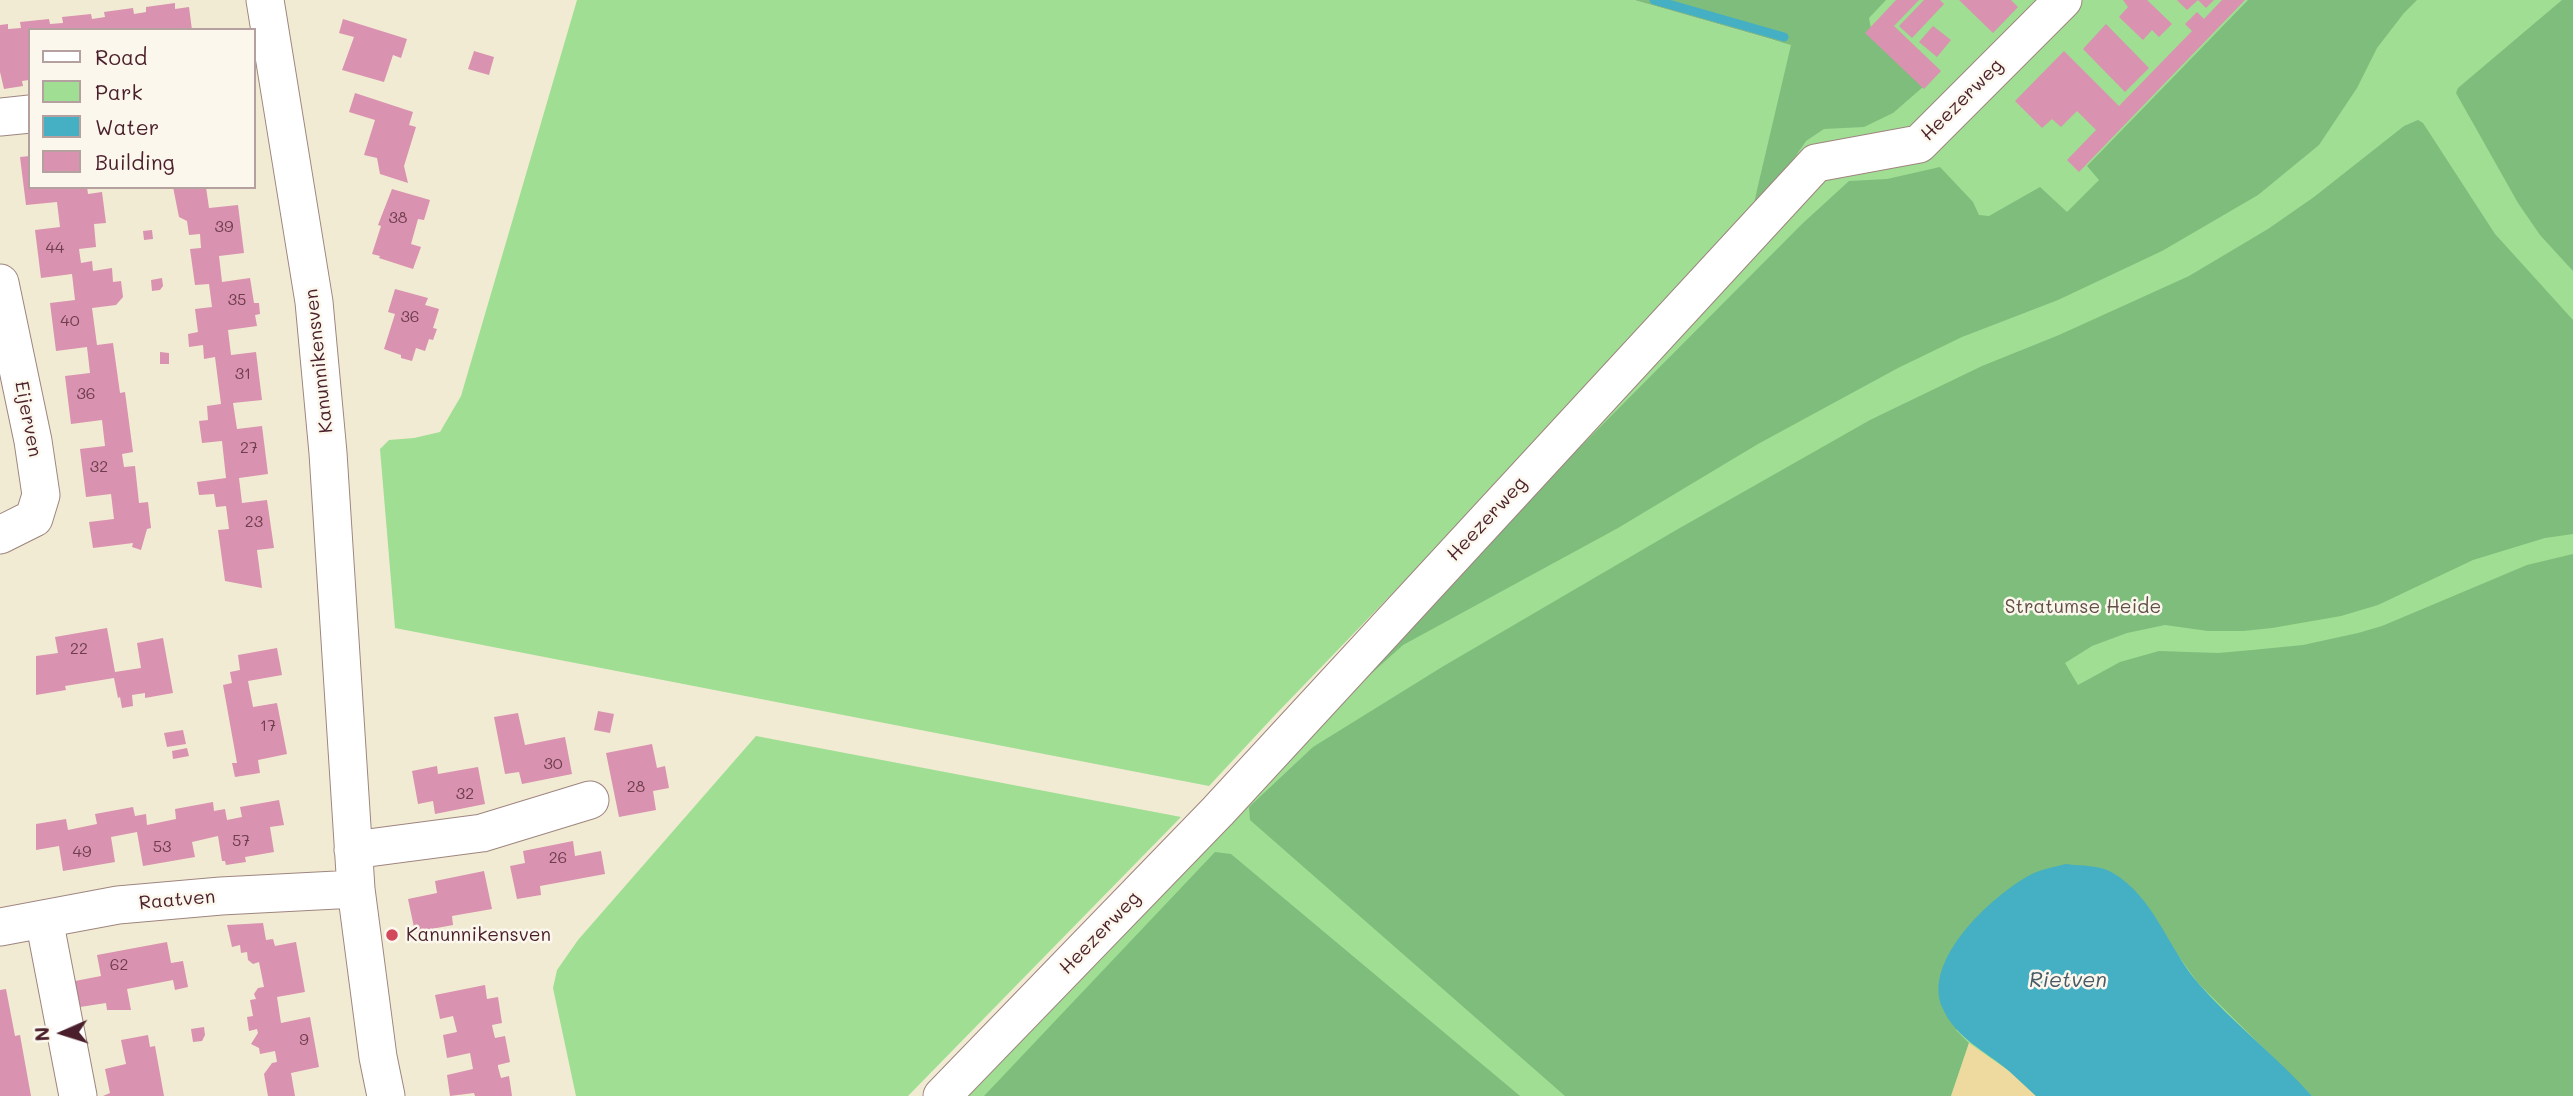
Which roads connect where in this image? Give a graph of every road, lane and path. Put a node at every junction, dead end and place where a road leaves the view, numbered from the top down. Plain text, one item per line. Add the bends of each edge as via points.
1 (265, 0) edge
2 (2063, 0) edge
3 (267, 84) edge
4 (28, 114) edge
5 (0, 117) edge
6 (0, 284) edge
7 (2, 527) edge
8 (590, 800) dead end
9 (353, 850) junction
10 (356, 889) junction
11 (44, 919) junction
12 (0, 927) edge
13 (78, 1096) edge
14 (386, 1096) edge
15 (942, 1096) edge

1 - 3 street, Kanunnikensven
2 - 15 street, Heezerweg via 1919,144 1816,163 1218,811
3 - 9 street, Kanunnikensven via 314,302
4 - 5 street
6 - 7 street, Eijerven via 41,495 34,517
8 - 9 street via 482,833
9 - 10 street, Kanunnikensven
10 - 11 street, Raatven via 118,905
10 - 14 street, Kanunnikensven
11 - 12 street, Raatven
11 - 13 street

